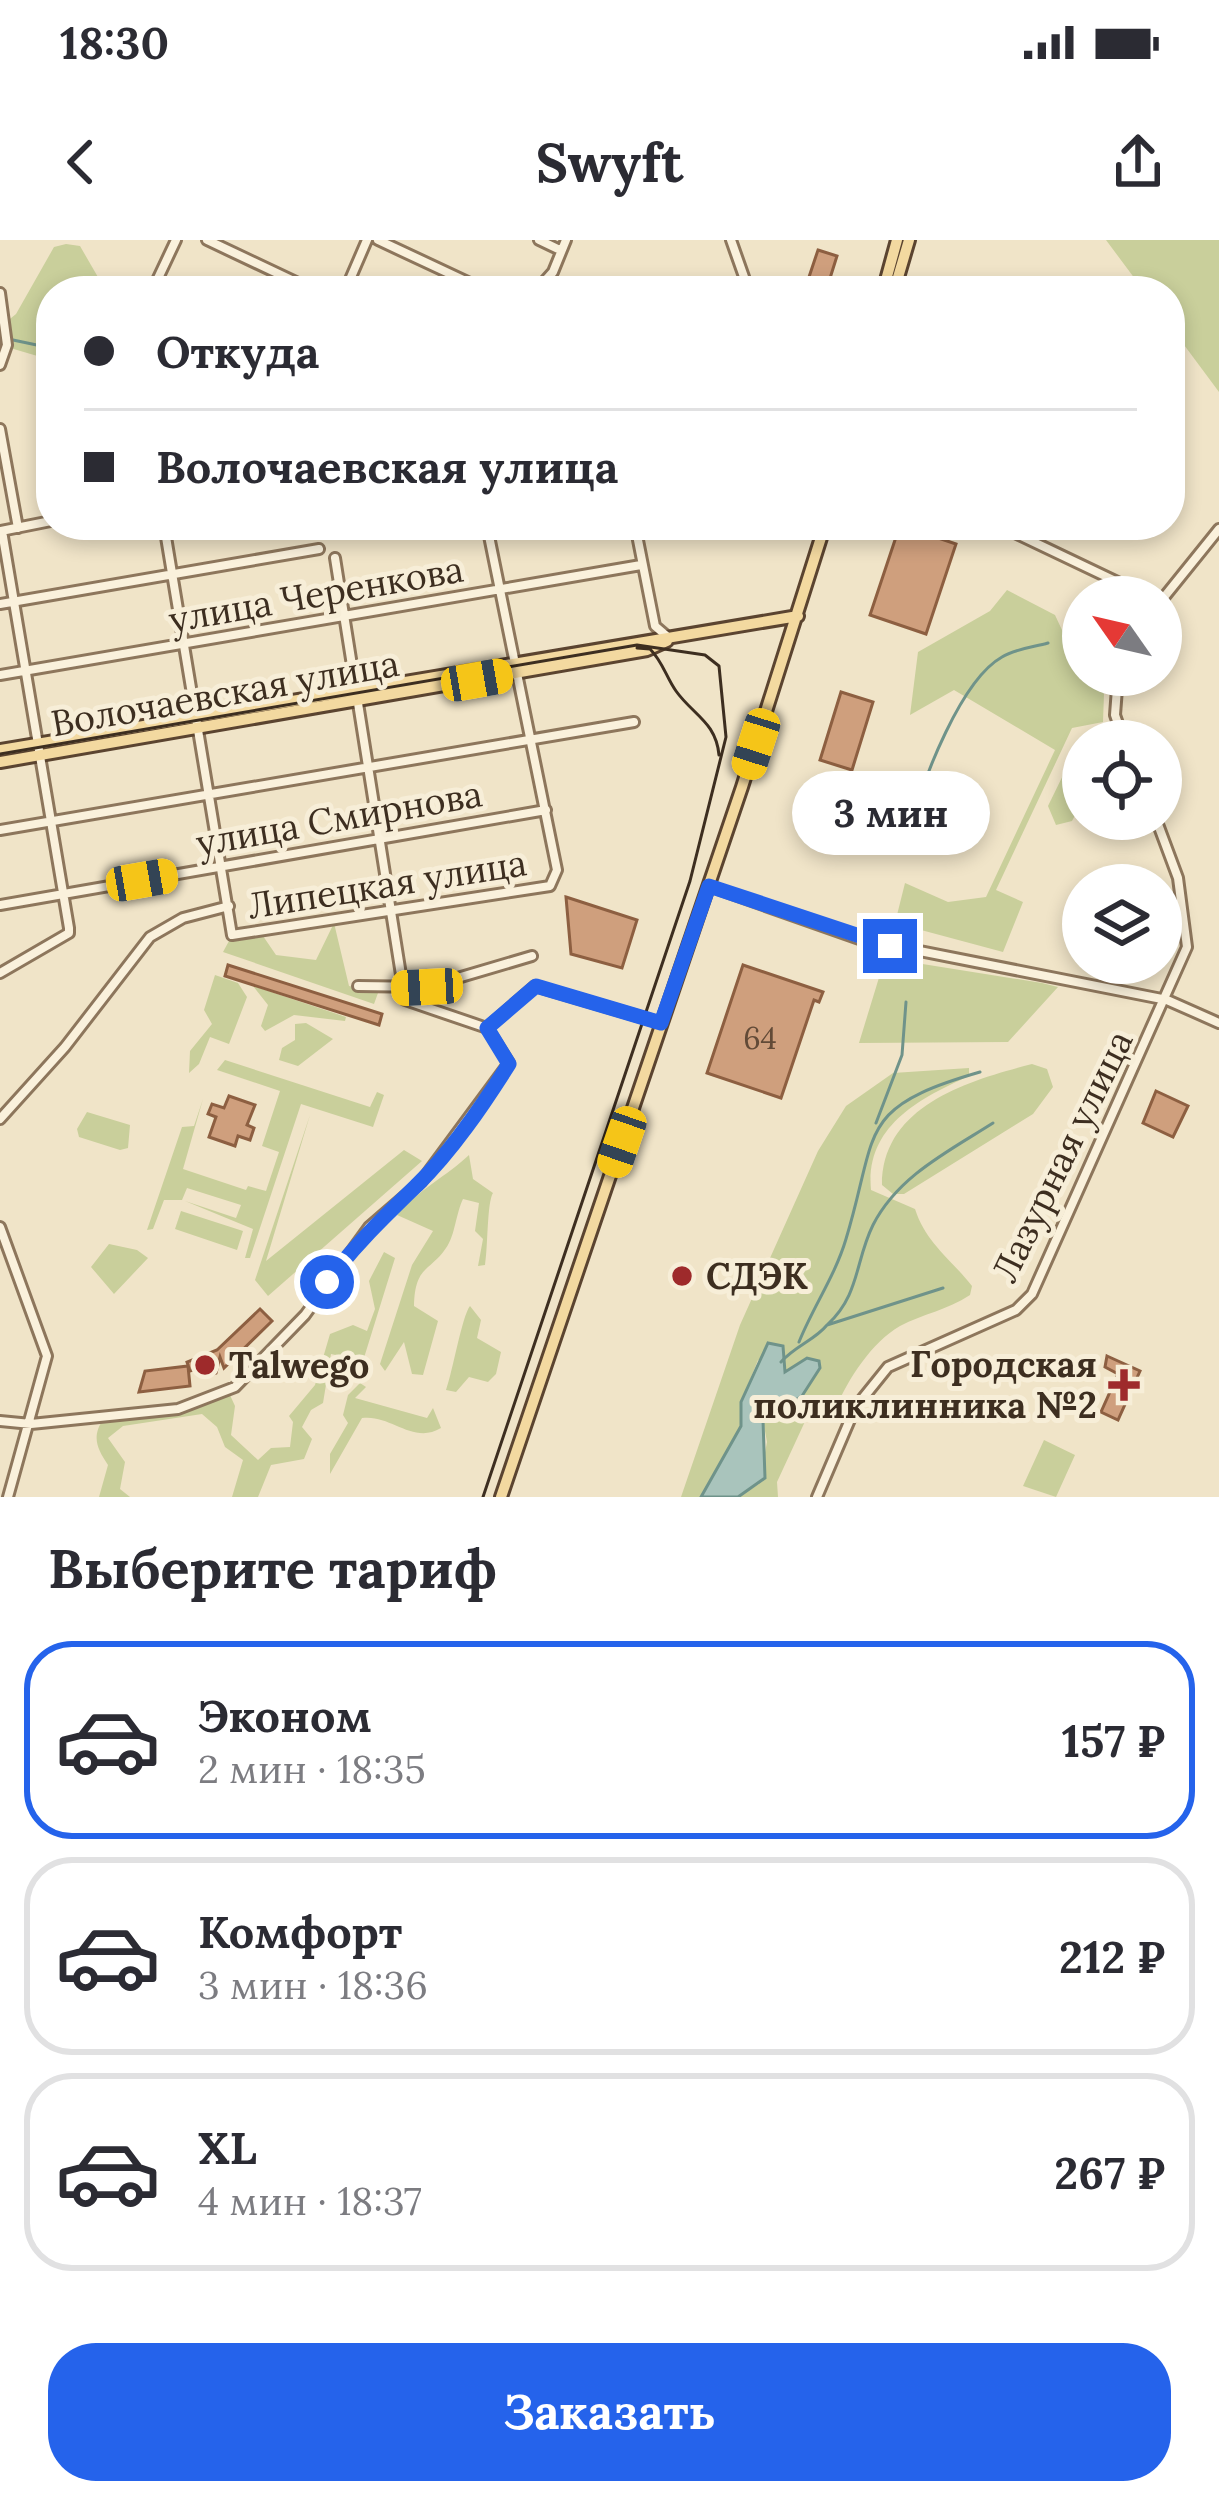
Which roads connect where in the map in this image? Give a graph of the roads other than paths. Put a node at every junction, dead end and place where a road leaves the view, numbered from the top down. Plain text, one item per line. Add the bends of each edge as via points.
1 (176, 240) edge
2 (207, 240) edge
3 (367, 240) edge
4 (378, 240) edge
5 (539, 240) edge
6 (566, 240) edge
7 (731, 240) edge
8 (897, 240) edge
9 (909, 240) edge
10 (560, 250) junction
11 (159, 276) edge
12 (284, 276) edge
13 (351, 276) edge
14 (455, 276) edge
15 (549, 276) edge
16 (744, 276) edge
17 (887, 276) edge
18 (898, 276) edge
19 (0, 293) edge
20 (0, 364) edge
21 (0, 429) edge
22 (36, 524) edge
23 (18, 528) junction
24 (1219, 529) edge
25 (1, 531) edge
26 (166, 540) edge
27 (493, 540) edge
28 (637, 540) edge
29 (821, 540) edge
30 (1029, 540) edge
31 (319, 549) dead end
32 (335, 558) dead end
33 (641, 566) junction
34 (171, 574) junction
35 (1105, 576) edge
36 (1181, 576) edge
37 (499, 590) junction
38 (14, 601) junction
39 (0, 604) edge
40 (798, 616) junction
41 (343, 617) junction
42 (670, 639) junction
43 (184, 644) junction
44 (516, 666) junction
45 (27, 670) junction
46 (0, 675) edge
47 (357, 694) junction
48 (199, 722) junction
49 (634, 722) dead end
50 (530, 738) junction
51 (41, 749) junction
52 (0, 750) edge
53 (0, 762) edge
54 (368, 765) junction
55 (210, 794) junction
56 (546, 810) junction
57 (50, 822) junction
58 (0, 830) edge
59 (380, 837) junction
60 (1164, 840) edge
61 (221, 866) junction
62 (709, 886) junction
63 (63, 895) junction
64 (0, 905) edge
65 (229, 906) junction
66 (393, 910) junction
67 (532, 956) dead end
68 (0, 974) edge
69 (358, 986) dead end
70 (403, 988) junction
71 (1167, 1000) junction
72 (661, 1023) junction
73 (1219, 1023) edge
74 (487, 1028) junction
75 (0, 1119) edge
76 (0, 1226) edge
77 (0, 1421) edge
78 (32, 1424) junction
79 (8, 1497) edge
80 (501, 1497) edge
81 (817, 1497) edge

1 - 11 street
2 - 12 street
3 - 13 street
4 - 14 street
5 - 10 street
6 - 10 street
7 - 16 street
8 - 17 main road
9 - 18 main road
10 - 15 street
19 - 20 street via 7,345
21 - 23 street
22 - 23 street
23 - 25 street
24 - 36 street
25 - 38 street
26 - 34 street
27 - 37 street
28 - 33 street
29 - 40 main road
30 - 35 street
31 - 34 street
32 - 41 street
33 - 37 street, улица Черенкова
33 - 42 street via 655,626
34 - 38 street
34 - 43 street
37 - 41 street, улица Черенкова
37 - 44 street
38 - 39 street
38 - 45 street
40 - 42 main road, Волочаевская улица
40 - 62 main road
41 - 43 street, улица Черенкова
41 - 47 street
42 - 44 main road, Волочаевская улица
43 - 45 street, улица Черенкова
43 - 48 street
44 - 47 main road, Волочаевская улица
44 - 50 street
45 - 46 street, улица Черенкова
45 - 51 street
47 - 48 main road, Волочаевская улица
47 - 54 street
48 - 51 main road, Волочаевская улица
48 - 55 street
49 - 50 street
50 - 54 street
50 - 56 street
51 - 52 main road, Волочаевская улица
51 - 53 main road, Волочаевская улица
51 - 57 street
54 - 55 street
54 - 59 street
55 - 57 street
55 - 61 street
56 - 59 street, улица Смирнова
56 - 66 street, Липецкая улица via 557,870 550,886
57 - 58 street
57 - 63 street
59 - 61 street, улица Смирнова
59 - 66 street
60 - 71 street, Лазурная улица via 1188,932
61 - 63 street, улица Смирнова
61 - 65 street
62 - 71 street via 859,939
62 - 72 main road
63 - 64 street, улица Смирнова
63 - 68 street via 69,933
65 - 66 street, Липецкая улица via 232,934
65 - 75 street via 165,926 135,953
66 - 70 street
67 - 70 street
69 - 70 street
70 - 74 street via 405,1000
71 - 73 street
71 - 81 street, Лазурная улица via 1032,1294 1016,1310 888,1367 855,1408
72 - 74 street via 536,986
72 - 80 main road
74 - 78 street via 509,1064 495,1086 421,1182 369,1226 305,1315 235,1387 178,1409
76 - 78 street via 47,1356
77 - 78 street
78 - 79 street

